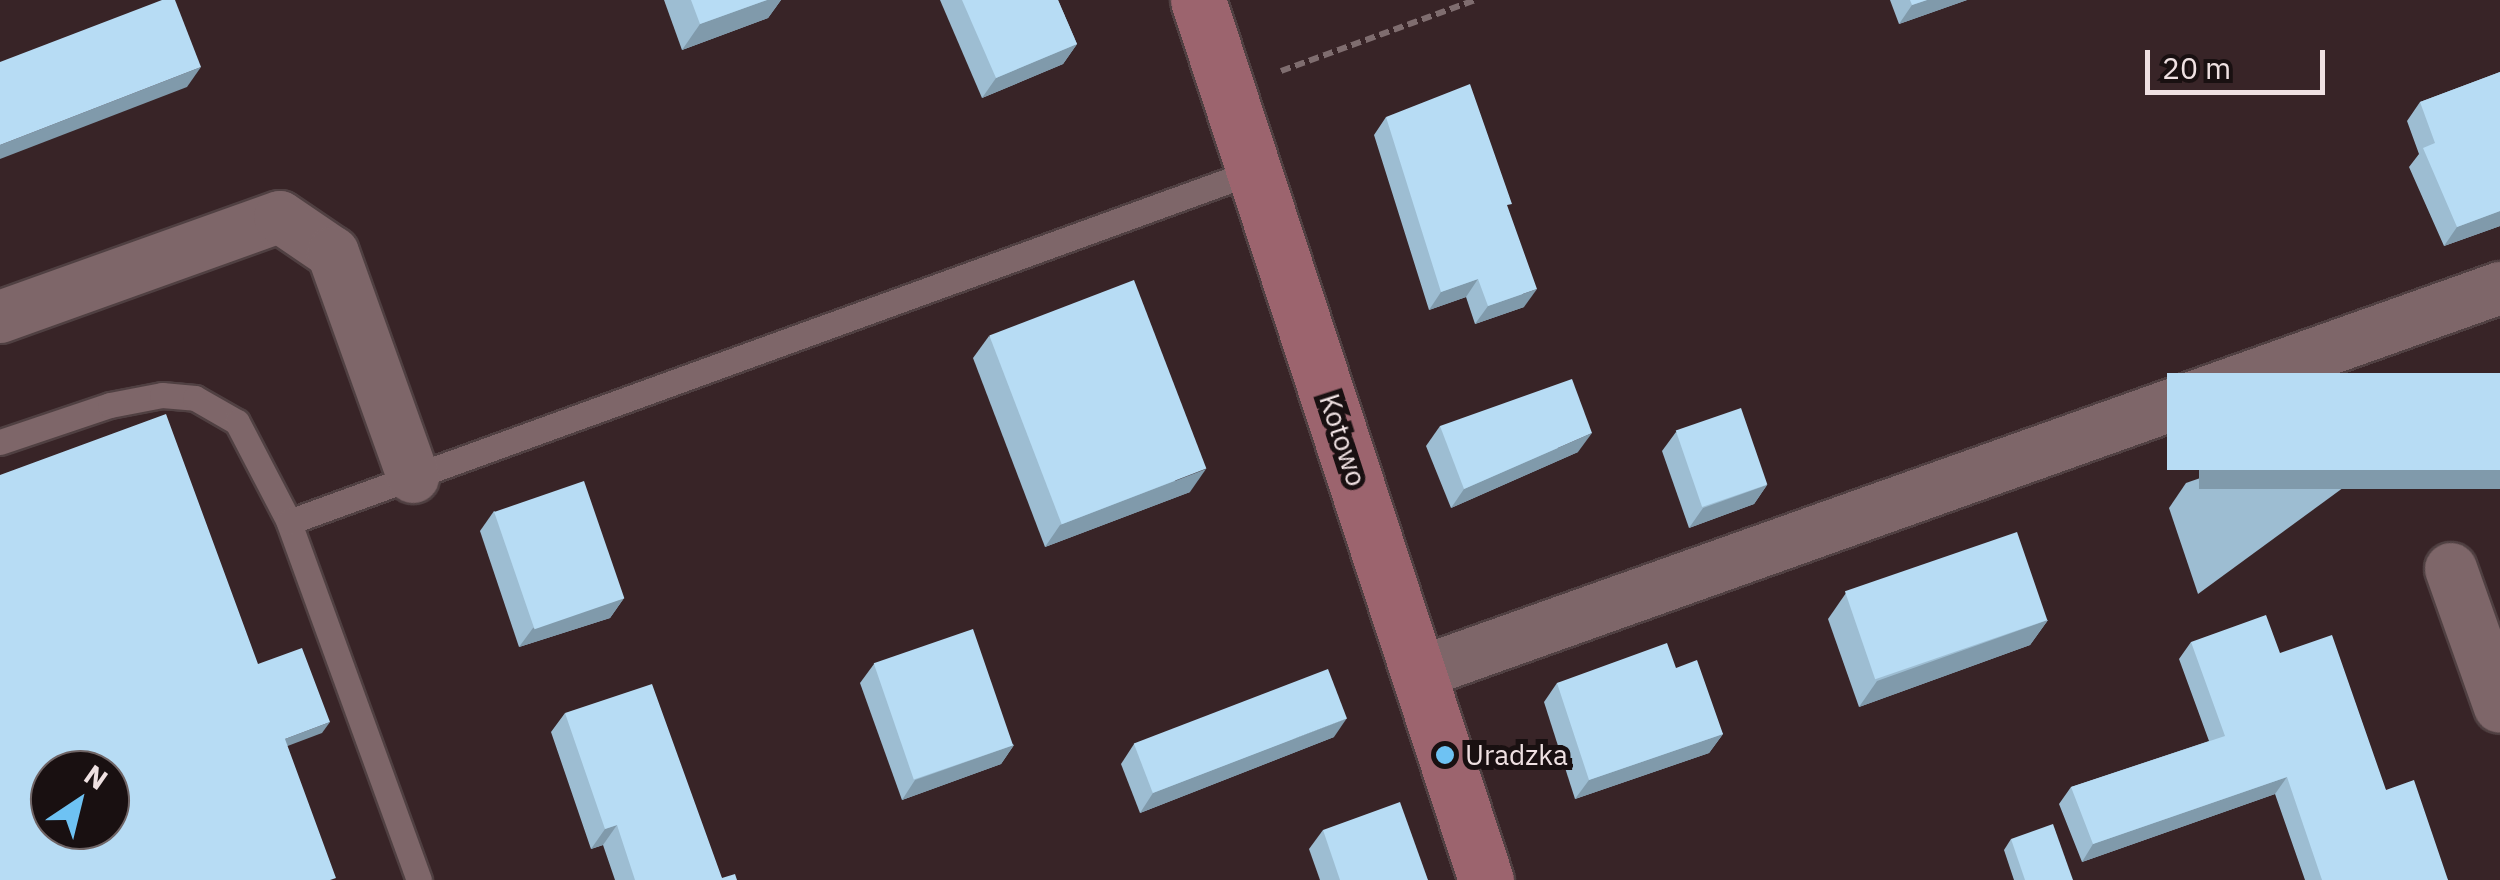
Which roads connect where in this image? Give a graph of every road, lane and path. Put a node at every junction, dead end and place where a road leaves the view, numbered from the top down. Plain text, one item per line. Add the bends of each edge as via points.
1 (1198, 0) edge
2 (1475, 0) edge
3 (1228, 91) junction
4 (1255, 171) junction
5 (2500, 288) edge
6 (0, 317) edge
7 (0, 442) edge
8 (413, 477) junction
9 (289, 522) junction
10 (2451, 569) dead end
11 (1419, 673) junction
12 (2500, 707) edge
13 (419, 880) edge
14 (1486, 880) edge

1 - 3 street, Kotowo
2 - 3 path
3 - 4 street, Kotowo
4 - 8 lane
4 - 11 street, Kotowo
5 - 11 street
6 - 8 street via 280,217 333,253
7 - 9 lane via 110,405 162,395 195,398 237,422
8 - 9 lane
9 - 13 lane
10 - 12 street
11 - 14 street, Kotowo

